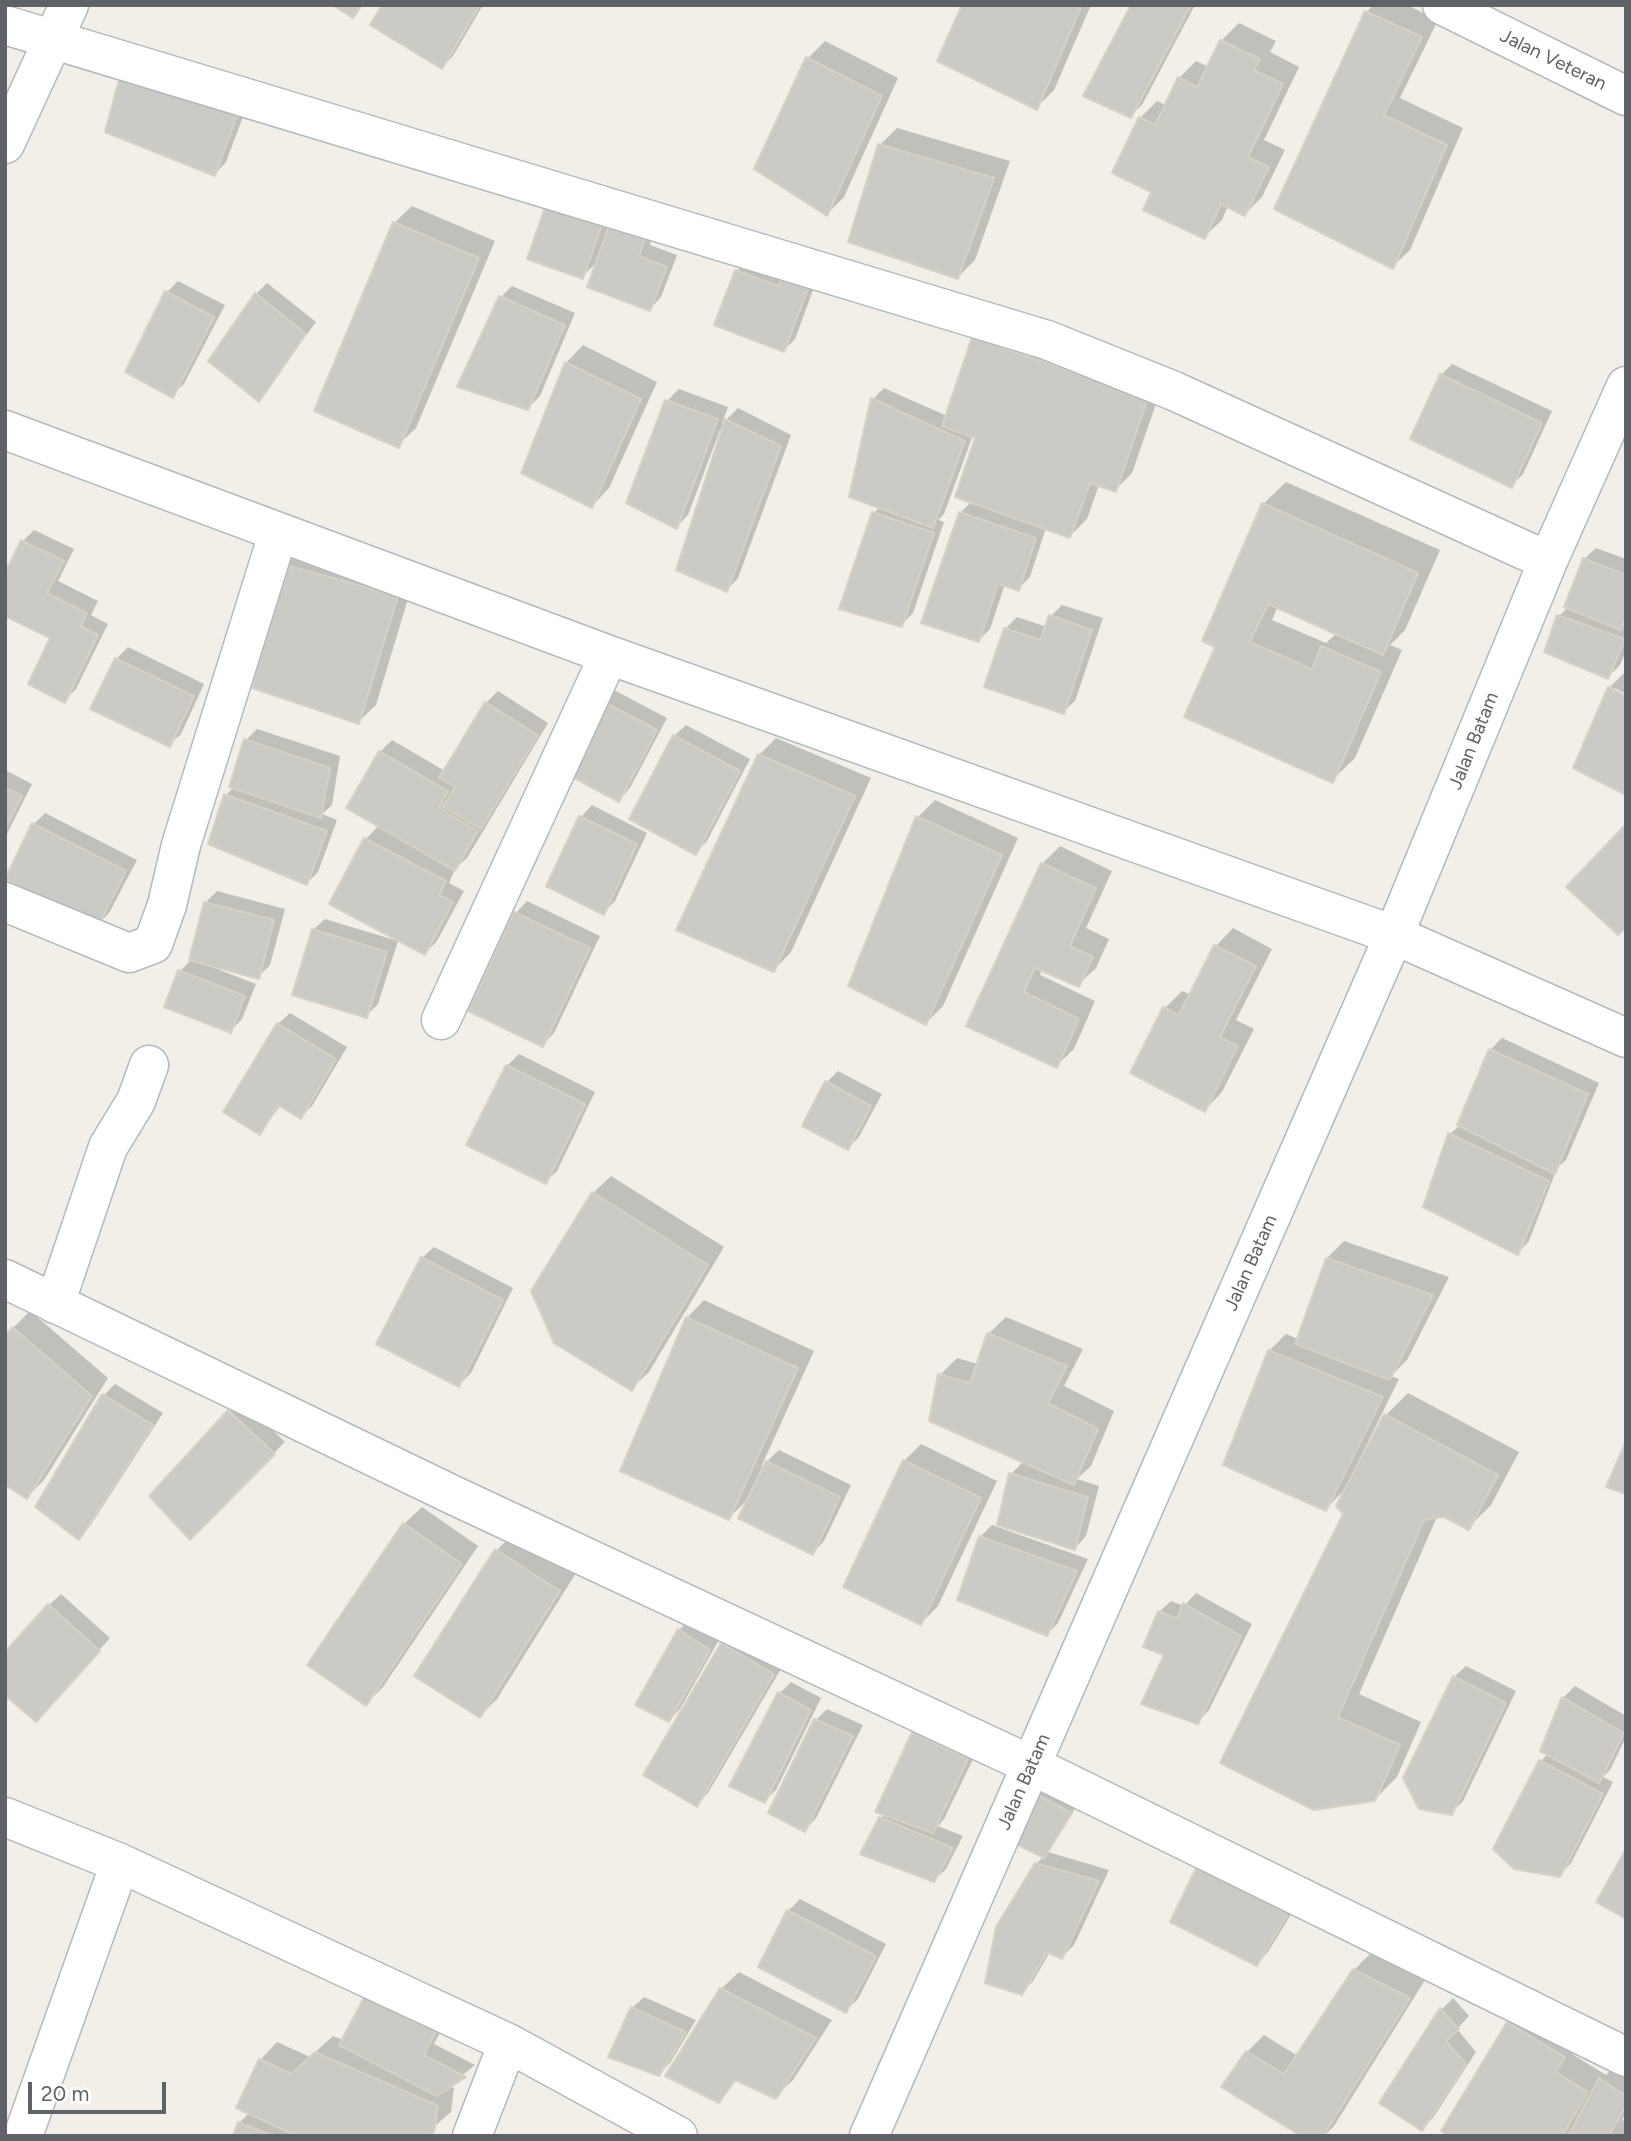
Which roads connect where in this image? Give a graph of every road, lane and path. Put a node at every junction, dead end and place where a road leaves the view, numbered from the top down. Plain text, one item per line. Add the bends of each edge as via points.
1 (69, 5) edge
2 (1442, 5) edge
3 (5, 25) edge
4 (53, 39) junction
5 (1626, 96) edge
6 (5, 144) edge
7 (1626, 386) edge
8 (5, 430) edge
9 (278, 534) junction
10 (1548, 561) junction
11 (609, 655) junction
12 (5, 901) edge
13 (1394, 935) junction
14 (441, 1020) dead end
15 (1626, 1038) edge
16 (149, 1065) dead end
17 (5, 1279) edge
18 (55, 1304) junction
19 (1031, 1765) junction
20 (5, 1817) edge
21 (120, 1863) junction
22 (508, 2043) junction
23 (1626, 2057) edge
24 (23, 2136) edge
25 (471, 2136) edge
26 (678, 2136) edge
27 (869, 2136) edge

1 - 4 street
2 - 5 street, Jalan Veteran
3 - 4 street
4 - 6 street
4 - 10 street via 1047,340 1174,391
7 - 10 street, Jalan Batam
8 - 9 street
9 - 11 street
9 - 12 street via 153,944 129,953
10 - 13 street, Jalan Batam
11 - 13 street
11 - 14 street
13 - 15 street
13 - 19 street, Jalan Batam
16 - 18 street via 136,1101 108,1147
17 - 18 street
18 - 19 street
19 - 23 street
19 - 27 street, Jalan Batam
20 - 21 street
21 - 22 street
21 - 24 street
22 - 25 street
22 - 26 street

